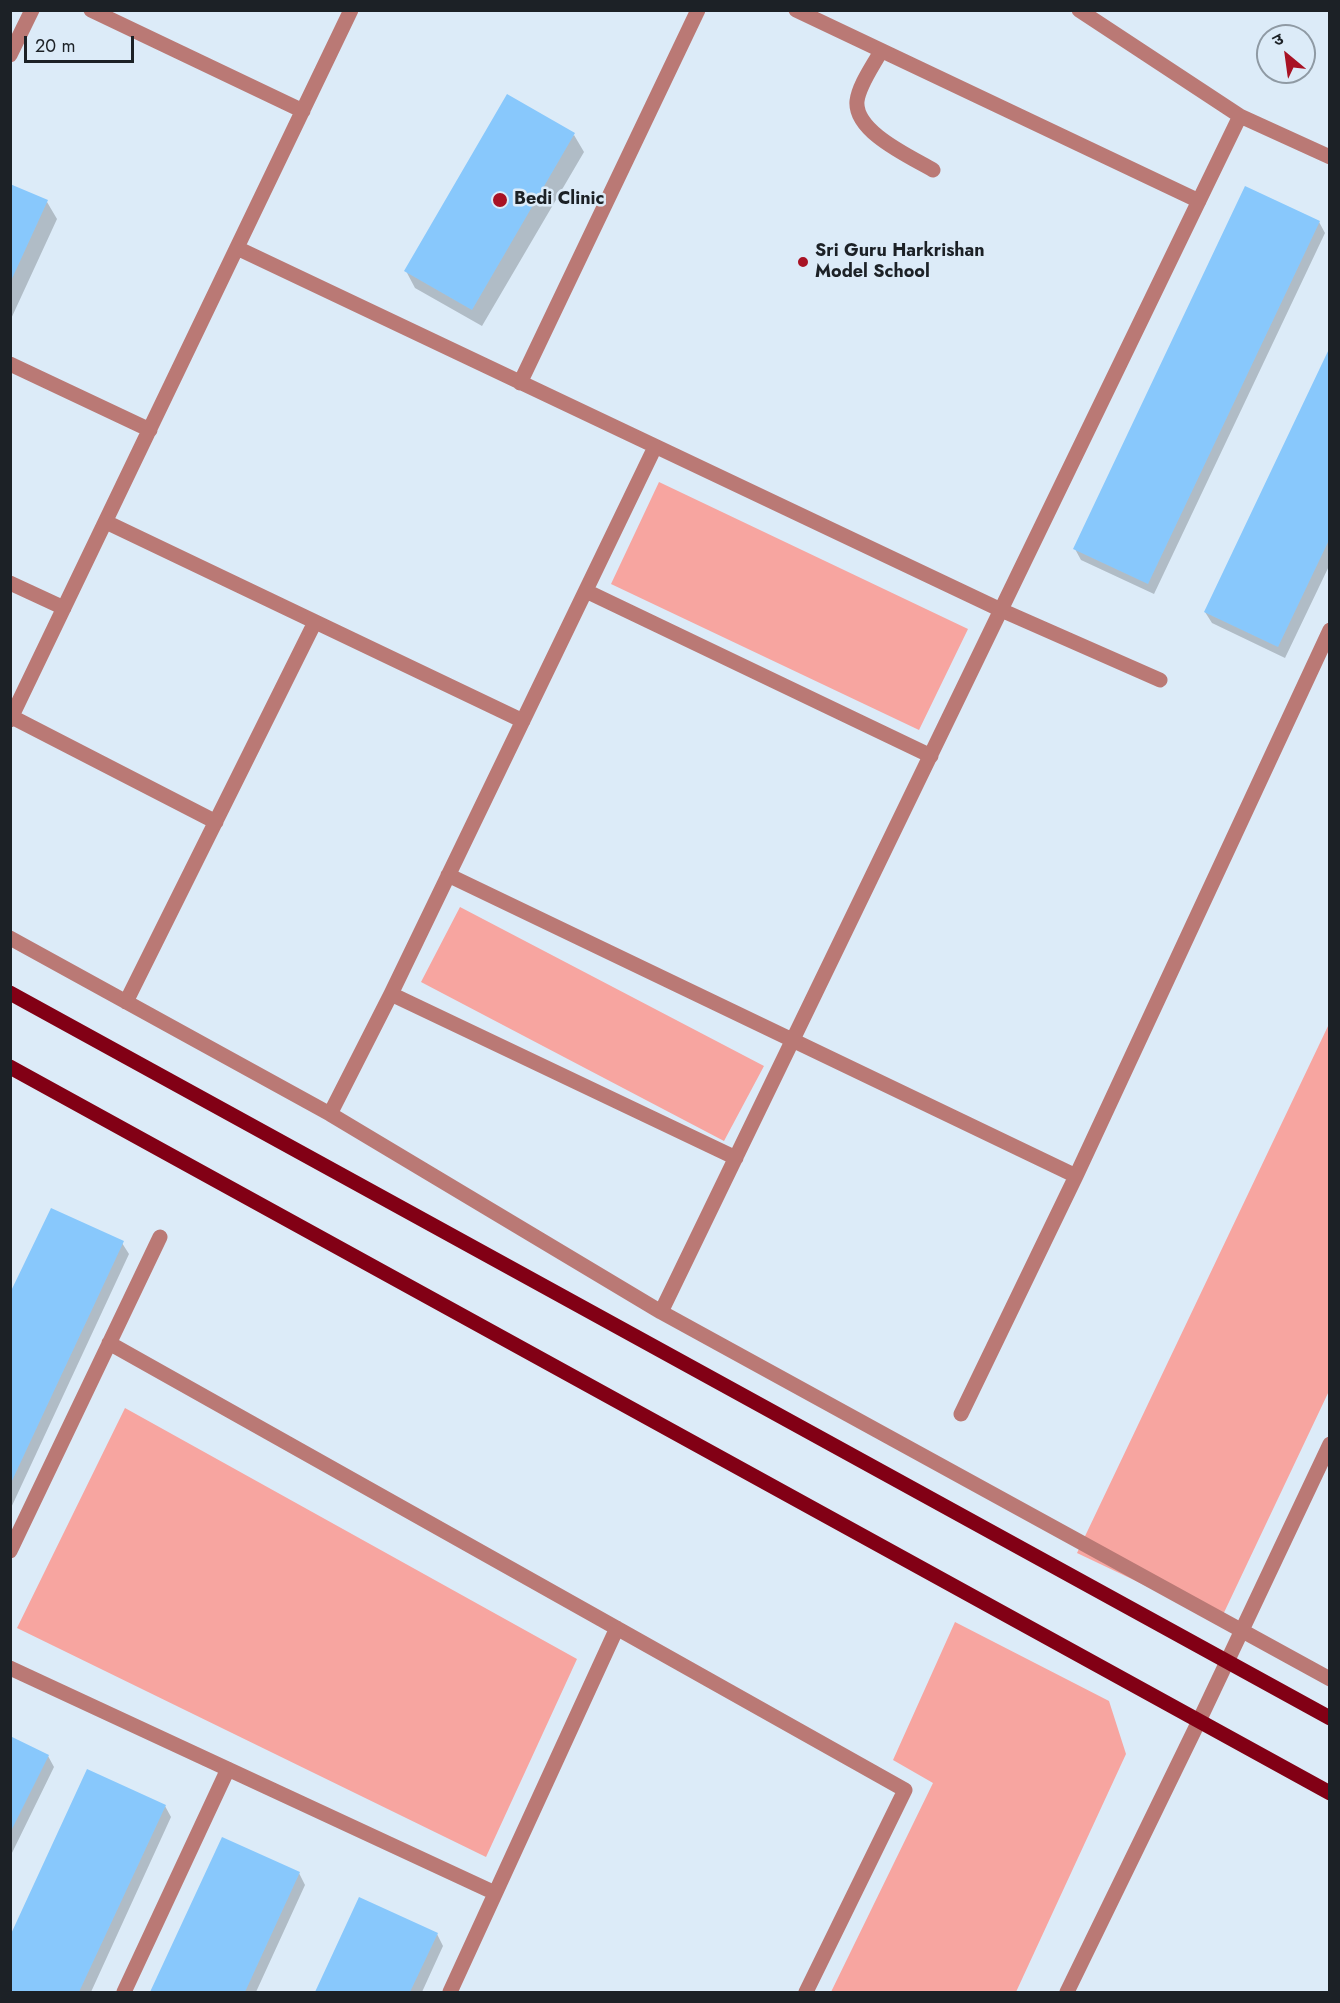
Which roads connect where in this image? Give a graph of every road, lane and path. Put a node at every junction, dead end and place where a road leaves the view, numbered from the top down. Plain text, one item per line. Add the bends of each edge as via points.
1 (32, 10) edge
2 (91, 10) edge
3 (351, 10) edge
4 (698, 10) edge
5 (796, 10) edge
6 (1079, 10) edge
7 (880, 51) junction
8 (10, 56) edge
9 (303, 111) junction
10 (1240, 116) junction
11 (1329, 157) edge
12 (933, 170) dead end
13 (1199, 201) junction
14 (237, 248) junction
15 (10, 364) edge
16 (520, 383) junction
17 (150, 430) junction
18 (655, 447) junction
19 (105, 522) junction
20 (10, 583) edge
21 (586, 591) junction
22 (64, 608) junction
23 (1001, 610) junction
24 (315, 622) junction
25 (1329, 630) edge
26 (1160, 680) dead end
27 (11, 718) edge
28 (523, 721) junction
29 (931, 756) junction
30 (216, 822) junction
31 (448, 875) junction
32 (10, 938) edge
33 (10, 993) edge
34 (391, 993) junction
35 (126, 1002) junction
36 (794, 1040) junction
37 (10, 1068) edge
38 (330, 1114) junction
39 (736, 1158) junction
40 (1076, 1176) junction
41 (160, 1237) dead end
42 (661, 1312) junction
43 (109, 1343) junction
44 (961, 1414) dead end
45 (1329, 1444) edge
46 (10, 1551) edge
47 (617, 1628) junction
48 (1241, 1631) junction
49 (1227, 1661) junction
50 (10, 1668) edge
51 (1329, 1679) edge
52 (1329, 1718) edge
53 (1199, 1722) junction
54 (228, 1769) junction
55 (1329, 1793) edge
56 (495, 1893) junction
57 (124, 1992) edge
58 (450, 1992) edge
59 (806, 1992) edge
60 (1067, 1992) edge

1 - 8 street
2 - 9 street
3 - 9 street
4 - 16 street
5 - 7 street
6 - 10 street
7 - 12 street via 857,102 859,116 883,141
7 - 13 street
9 - 14 street
10 - 11 street
10 - 13 street
13 - 23 street
14 - 16 street
14 - 17 street
15 - 17 street
16 - 18 street
17 - 19 street
18 - 21 street
18 - 23 street
19 - 22 street
19 - 24 street
20 - 22 street
21 - 28 street
21 - 29 street
22 - 27 street
23 - 26 street
23 - 29 street
24 - 28 street
24 - 30 street
25 - 40 street
27 - 30 street
28 - 31 street
29 - 36 street
30 - 35 street
31 - 34 street
31 - 36 street
32 - 35 street
33 - 49 main road
34 - 38 street
34 - 39 street
35 - 38 street
36 - 39 street
36 - 40 street
37 - 53 main road
38 - 42 street
39 - 42 street
40 - 44 street
41 - 43 street
42 - 48 street
43 - 46 street
43 - 47 street
45 - 48 street
47 - 56 street
47 - 59 street via 905,1790
48 - 49 street
48 - 51 street
49 - 52 main road
49 - 53 street
50 - 54 street
53 - 55 main road
53 - 60 street
54 - 56 street
54 - 57 street
56 - 58 street

